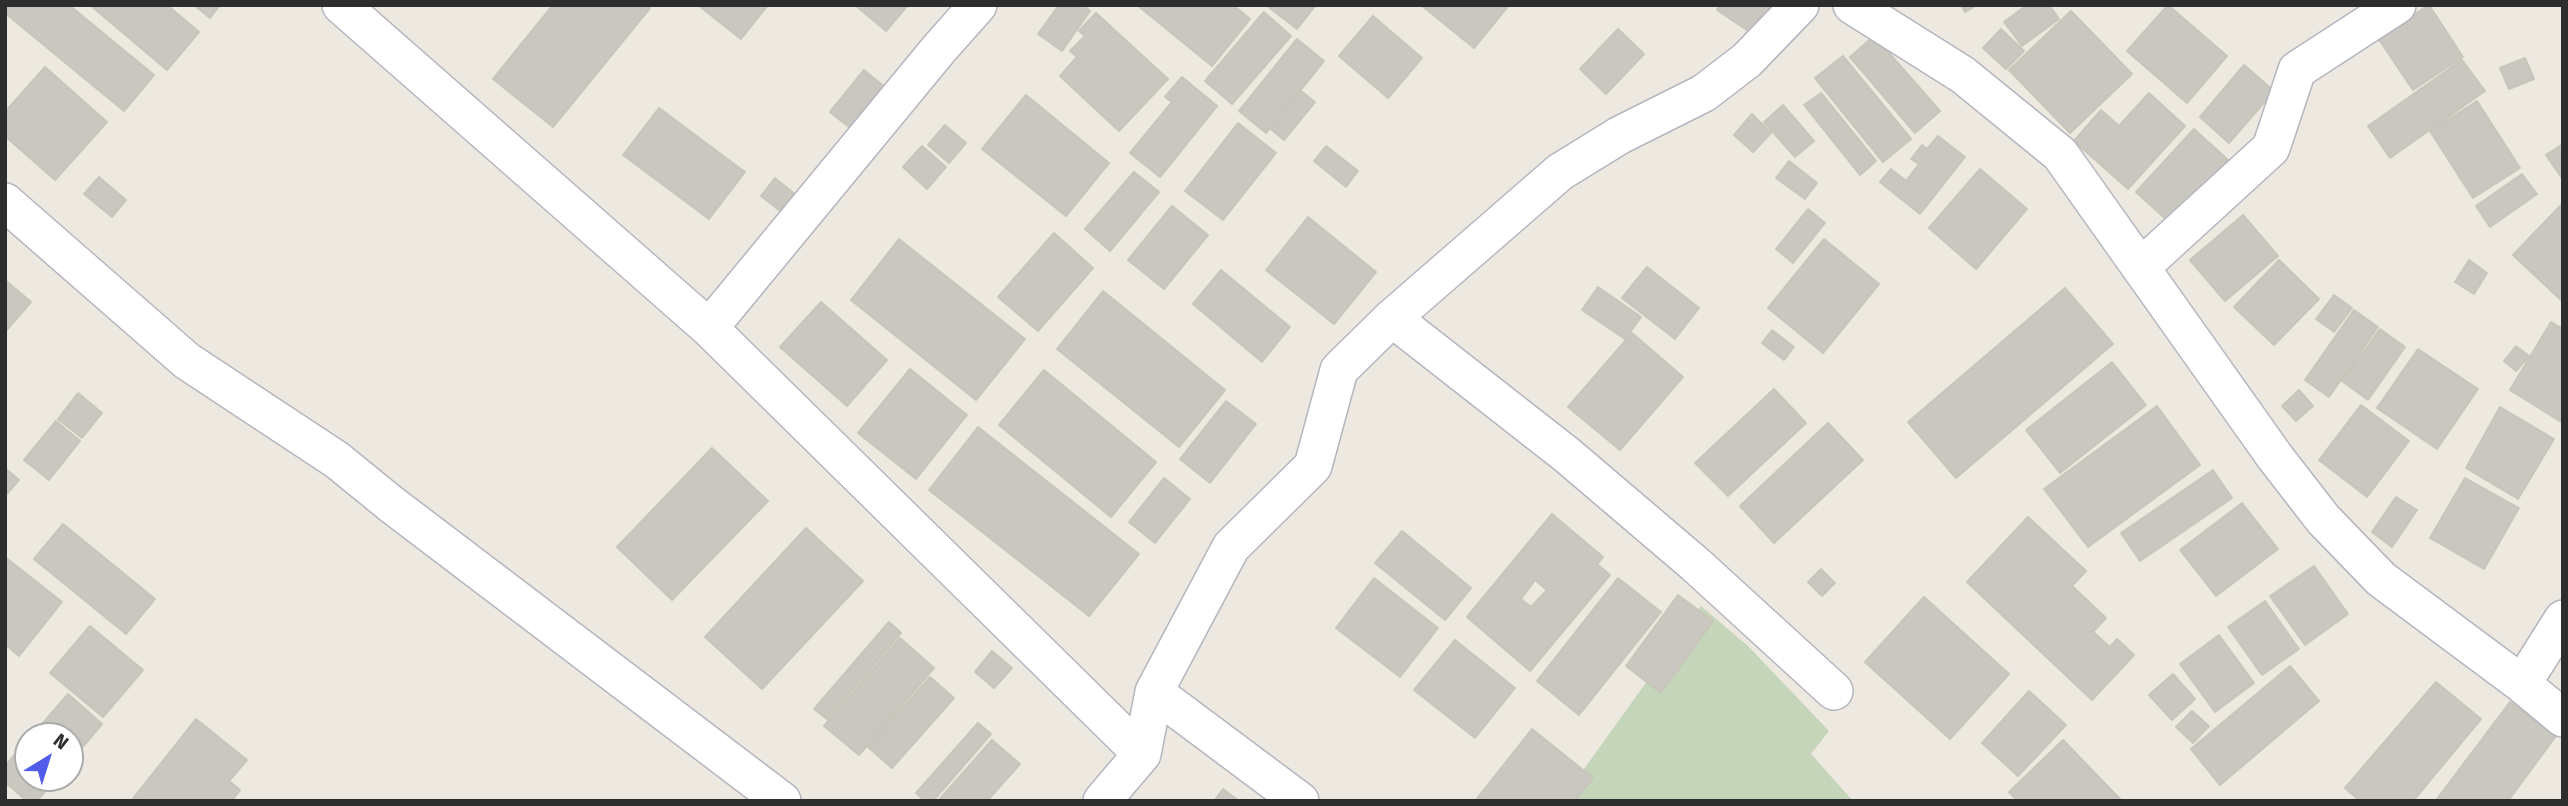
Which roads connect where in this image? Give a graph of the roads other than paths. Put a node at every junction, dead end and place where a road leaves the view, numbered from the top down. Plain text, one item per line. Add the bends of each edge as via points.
1 (978, 5) edge
2 (1800, 5) edge
3 (1852, 5) edge
4 (2397, 5) edge
5 (361, 12) edge
6 (5, 202) edge
7 (2141, 267) junction
8 (1392, 318) junction
9 (709, 328) junction
10 (2563, 619) edge
11 (2522, 684) junction
12 (1834, 691) dead end
13 (1154, 692) junction
14 (2563, 718) edge
15 (1142, 754) junction
16 (782, 801) edge
17 (1102, 801) edge
18 (1300, 801) edge

1 - 9 street
2 - 8 street via 1747,60 1704,93 1620,135 1560,172
3 - 7 street via 1963,75 2060,154
4 - 7 street via 2297,70 2271,148
5 - 9 street
6 - 16 street via 187,361 337,460
7 - 11 street via 2323,519 2381,579
8 - 12 street via 1567,455
8 - 13 street via 1339,370 1312,467 1231,547
9 - 15 street
10 - 11 street
11 - 14 street
13 - 15 street
13 - 18 street
15 - 17 street

